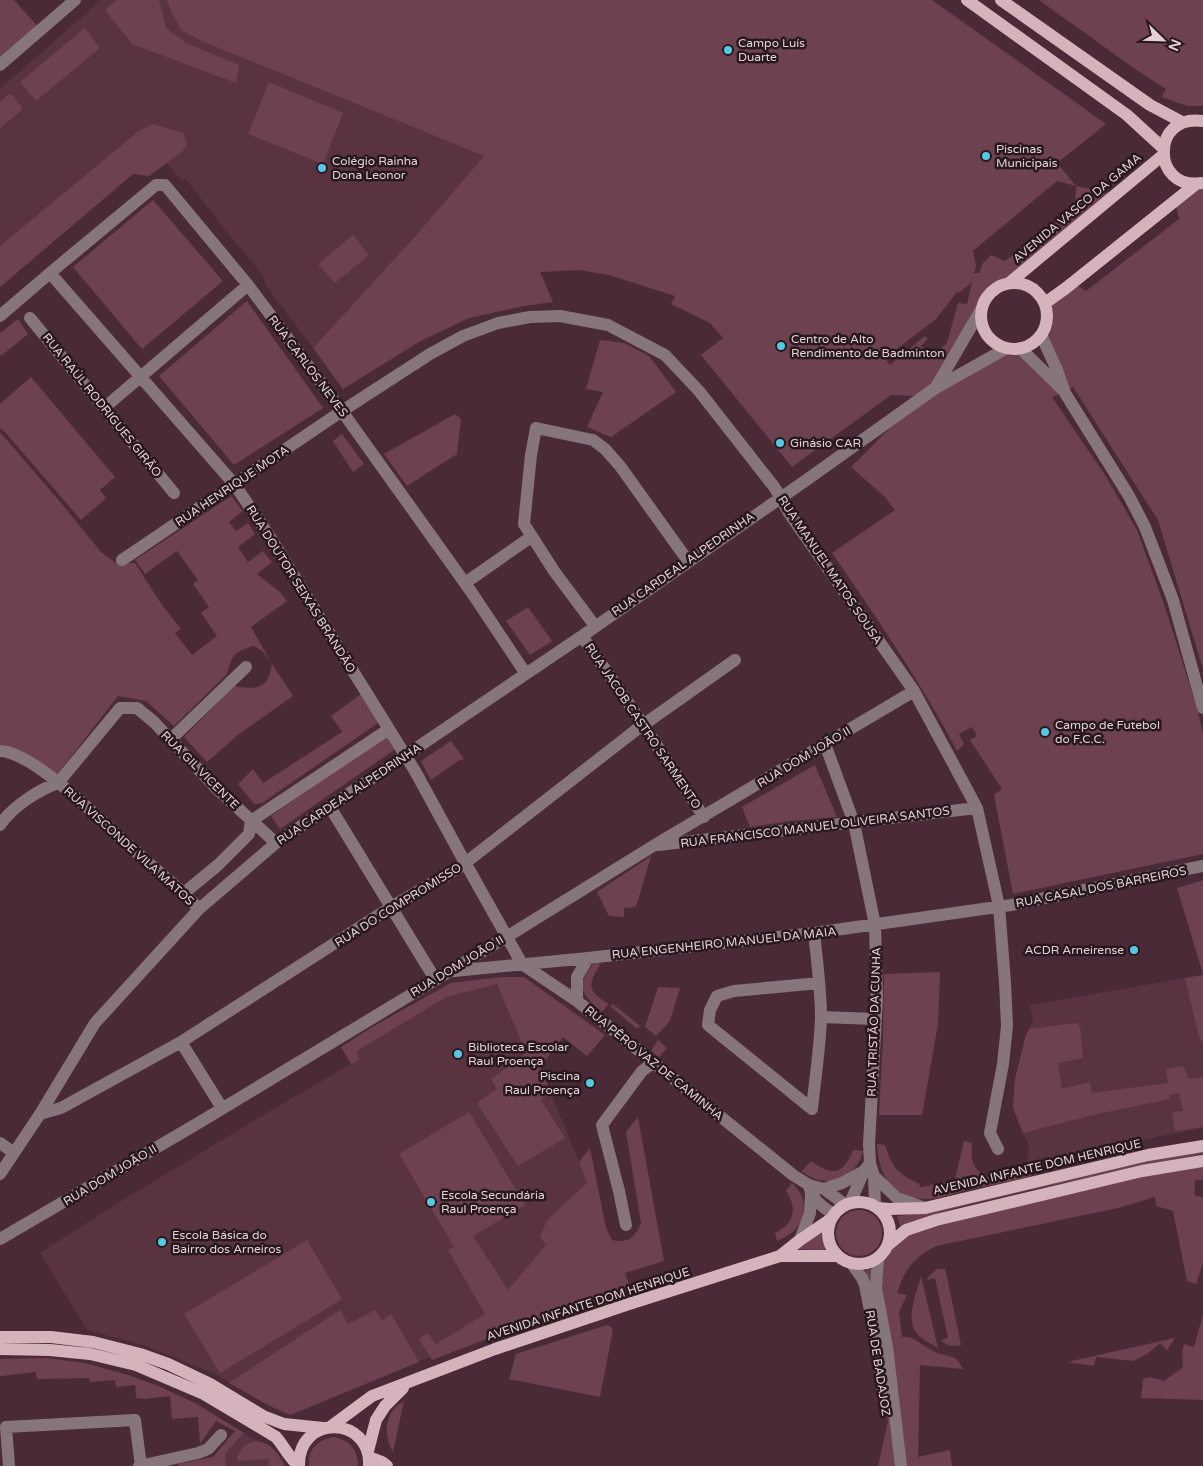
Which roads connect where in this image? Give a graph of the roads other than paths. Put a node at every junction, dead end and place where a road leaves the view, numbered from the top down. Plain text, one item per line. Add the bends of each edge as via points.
1 (75, 0) edge
2 (967, 0) edge
3 (1001, 0) edge
4 (0, 65) edge
5 (1203, 121) edge
6 (1182, 122) junction
7 (1163, 151) junction
8 (1200, 184) edge
9 (50, 273) junction
10 (1009, 283) junction
11 (248, 285) junction
12 (1045, 302) junction
13 (982, 308) junction
14 (0, 316) edge
15 (30, 318) dead end
16 (1041, 335) junction
17 (1007, 348) junction
18 (1020, 348) junction
19 (140, 376) junction
20 (934, 389) junction
21 (1065, 393) junction
22 (104, 408) junction
23 (342, 411) junction
24 (234, 485) junction
25 (174, 493) dead end
26 (780, 498) junction
27 (531, 537) junction
28 (122, 560) dead end
29 (688, 561) junction
30 (465, 583) junction
31 (595, 626) junction
32 (582, 636) junction
33 (734, 660) dead end
34 (246, 667) dead end
35 (526, 674) junction
36 (914, 691) junction
37 (1203, 708) edge
38 (643, 725) junction
39 (389, 729) junction
40 (170, 740) junction
41 (825, 744) junction
42 (0, 751) edge
43 (406, 755) junction
44 (58, 783) junction
45 (330, 807) junction
46 (977, 808) junction
47 (704, 817) junction
48 (251, 821) junction
49 (854, 822) junction
50 (0, 825) edge
51 (276, 842) junction
52 (653, 846) junction
53 (465, 864) junction
54 (1203, 866) edge
55 (184, 893) junction
56 (999, 906) junction
57 (391, 908) junction
58 (199, 909) junction
59 (875, 925) junction
60 (814, 933) junction
61 (508, 936) junction
62 (588, 958) junction
63 (522, 964) junction
64 (449, 971) junction
65 (435, 979) junction
66 (819, 984) junction
67 (578, 1002) junction
68 (821, 1017) junction
69 (876, 1019) junction
70 (181, 1042) junction
71 (653, 1062) junction
72 (222, 1108) junction
73 (40, 1114) junction
74 (0, 1143) edge
75 (1203, 1146) edge
76 (998, 1149) dead end
77 (14, 1153) junction
78 (1203, 1160) edge
79 (869, 1170) junction
80 (0, 1174) edge
81 (810, 1189) junction
82 (824, 1189) junction
83 (848, 1204) junction
84 (876, 1207) junction
85 (925, 1208) junction
86 (833, 1217) junction
87 (626, 1225) dead end
88 (0, 1239) edge
89 (800, 1240) junction
90 (889, 1244) junction
91 (780, 1256) junction
92 (838, 1256) junction
93 (878, 1259) junction
94 (852, 1264) junction
95 (0, 1336) edge
96 (0, 1349) edge
97 (407, 1384) junction
98 (327, 1428) junction
99 (221, 1435) dead end
100 (368, 1458) edge
101 (159, 1464) edge
102 (9, 1466) edge
103 (140, 1466) edge
104 (299, 1466) edge
105 (387, 1466) edge
106 (894, 1466) edge
107 (901, 1466) edge

1 - 4 street
2 - 7 main road via 1127,115
3 - 6 main road via 1143,100
5 - 6 main road
6 - 7 main road via 1169,133
7 - 8 main road via 1170,173 1186,183
7 - 10 main road, AVENIDA VASCO DA GAMA
8 - 12 main road
9 - 11 street, RUA CARLOS NEVES via 156,184 165,185
9 - 14 street, RUA CARLOS NEVES
9 - 19 street, RUA DOUTOR SEIXAS BRANDÃO
10 - 12 main road via 1030,286
10 - 13 main road via 992,291
11 - 19 street
11 - 23 street, RUA CARLOS NEVES
12 - 16 main road via 1046,324
13 - 17 main road via 981,318 989,337
13 - 20 street
15 - 22 street, RUA RAÚL RODRIGUES GIRÃO
16 - 18 main road
16 - 21 street
17 - 18 main road
17 - 20 street
18 - 21 street
19 - 22 street
19 - 24 street, RUA DOUTOR SEIXAS BRANDÃO
20 - 26 street
21 - 37 street via 1145,527 1173,600
22 - 25 street, RUA RAÚL RODRIGUES GIRÃO
23 - 24 street, RUA HENRIQUE MOTA
23 - 26 street, RUA MANUEL MATOS SOUSA via 430,354 462,336 498,323 560,316 608,325 664,355 699,390
23 - 30 street, RUA CARLOS NEVES
24 - 28 street, RUA HENRIQUE MOTA
24 - 39 street, RUA DOUTOR SEIXAS BRANDÃO
26 - 29 street, RUA CARDEAL ALPEDRINHA
26 - 36 street, RUA MANUEL MATOS SOUSA
27 - 29 street via 524,524 536,428 593,440 605,449
27 - 30 street
27 - 31 street
29 - 31 street, RUA CARDEAL ALPEDRINHA
30 - 35 street, RUA CARLOS NEVES
31 - 32 street, RUA CARDEAL ALPEDRINHA
32 - 35 street, RUA CARDEAL ALPEDRINHA
32 - 38 street, RUA JACOB CASTRO SARMENTO
33 - 38 street, RUA DO COMPROMISSO
34 - 40 street
35 - 43 street, RUA CARDEAL ALPEDRINHA
36 - 41 street, RUA DOM JOÃO II
36 - 46 street, RUA MANUEL MATOS SOUSA
38 - 47 street, RUA JACOB CASTRO SARMENTO
38 - 53 street, RUA DO COMPROMISSO
39 - 43 street, RUA DOUTOR SEIXAS BRANDÃO
39 - 48 street
40 - 44 street, RUA GIL VICENTE via 136,708 120,708
40 - 48 street, RUA GIL VICENTE
41 - 47 street, RUA DOM JOÃO II
41 - 49 street, RUA TRISTÃO DA CUNHA
42 - 44 street, RUA VISCONDE VILA MATOS via 9,751 33,763
43 - 45 street, RUA CARDEAL ALPEDRINHA
43 - 53 street, RUA DOUTOR SEIXAS BRANDÃO
44 - 50 street via 22,803
44 - 55 street, RUA VISCONDE VILA MATOS
45 - 51 street, RUA CARDEAL ALPEDRINHA
45 - 57 street
46 - 49 street, RUA FRANCISCO MANUEL OLIVEIRA SANTOS
46 - 56 street, RUA MANUEL MATOS SOUSA
47 - 52 street, RUA DOM JOÃO II
48 - 51 street, RUA GIL VICENTE
48 - 55 street via 249,834
49 - 52 street, RUA FRANCISCO MANUEL OLIVEIRA SANTOS
49 - 59 street, RUA TRISTÃO DA CUNHA
51 - 58 street, RUA CARDEAL ALPEDRINHA
52 - 61 street, RUA DOM JOÃO II
53 - 57 street, RUA DO COMPROMISSO
53 - 61 street, RUA DOUTOR SEIXAS BRANDÃO
54 - 56 street, RUA CASAL DOS BARREIROS
55 - 58 street, RUA VISCONDE VILA MATOS
56 - 59 street, RUA ENGENHEIRO MANUEL DA MAIA
56 - 76 street, RUA MANUEL MATOS SOUSA via 1007,1026 990,1133
57 - 65 street
57 - 70 street, RUA DO COMPROMISSO
58 - 73 street, RUA CARDEAL ALPEDRINHA via 95,1023
59 - 60 street, RUA ENGENHEIRO MANUEL DA MAIA
59 - 69 street, RUA TRISTÃO DA CUNHA
60 - 62 street, RUA ENGENHEIRO MANUEL DA MAIA
60 - 66 street
61 - 63 street, RUA PÊRO VAZ DE CAMINHA
61 - 64 street, RUA DOM JOÃO II
62 - 63 street, RUA ENGENHEIRO MANUEL DA MAIA
62 - 67 street via 577,977
63 - 64 street, RUA ENGENHEIRO MANUEL DA MAIA
63 - 67 street, RUA PÊRO VAZ DE CAMINHA
64 - 65 street, RUA DOM JOÃO II
65 - 72 street, RUA DOM JOÃO II
66 - 68 street
66 - 68 street via 734,991 717,996 710,1010 708,1025 812,1109
67 - 71 street, RUA PÊRO VAZ DE CAMINHA
68 - 69 street
69 - 79 street, RUA TRISTÃO DA CUNHA
70 - 72 street
70 - 73 street, RUA DO COMPROMISSO via 61,1108
71 - 81 street, RUA PÊRO VAZ DE CAMINHA
71 - 87 street via 602,1125
72 - 88 street, RUA DOM JOÃO II
73 - 77 street, RUA CARDEAL ALPEDRINHA
74 - 77 street
75 - 85 main road, AVENIDA INFANTE DOM HENRIQUE via 1148,1155
77 - 80 street, RUA CARDEAL ALPEDRINHA
78 - 90 main road via 1150,1169 950,1217 906,1230
79 - 82 street
79 - 83 street
79 - 84 street, RUA TRISTÃO DA CUNHA
79 - 85 street via 897,1198
81 - 82 street
81 - 86 street
81 - 89 street via 810,1214
82 - 83 street
83 - 84 main road via 864,1202
83 - 86 main road
84 - 85 main road, AVENIDA INFANTE DOM HENRIQUE
84 - 90 main road via 890,1226
86 - 89 main road, AVENIDA INFANTE DOM HENRIQUE
86 - 92 main road via 829,1240
89 - 91 main road, AVENIDA INFANTE DOM HENRIQUE
90 - 93 main road
91 - 92 main road, AVENIDA INFANTE DOM HENRIQUE
91 - 97 main road, AVENIDA INFANTE DOM HENRIQUE via 504,1346
92 - 94 main road
93 - 94 main road via 867,1264
93 - 107 street via 876,1288 887,1347
94 - 106 street, RUA DE BADAJOZ via 862,1278 870,1313
95 - 98 main road via 93,1342 140,1354 210,1384 263,1416 284,1424
96 - 104 main road via 90,1354 136,1365 204,1394 276,1437
97 - 98 main road, AVENIDA INFANTE DOM HENRIQUE via 372,1396
97 - 100 main road, AVENIDA INFANTE DOM HENRIQUE via 376,1420
98 - 100 main road via 344,1428 356,1434 365,1445
98 - 104 main road, AVENIDA INFANTE DOM HENRIQUE via 306,1440 300,1452
99 - 101 street via 208,1449
100 - 105 main road
101 - 103 street
102 - 103 street via 6,1427 135,1420

